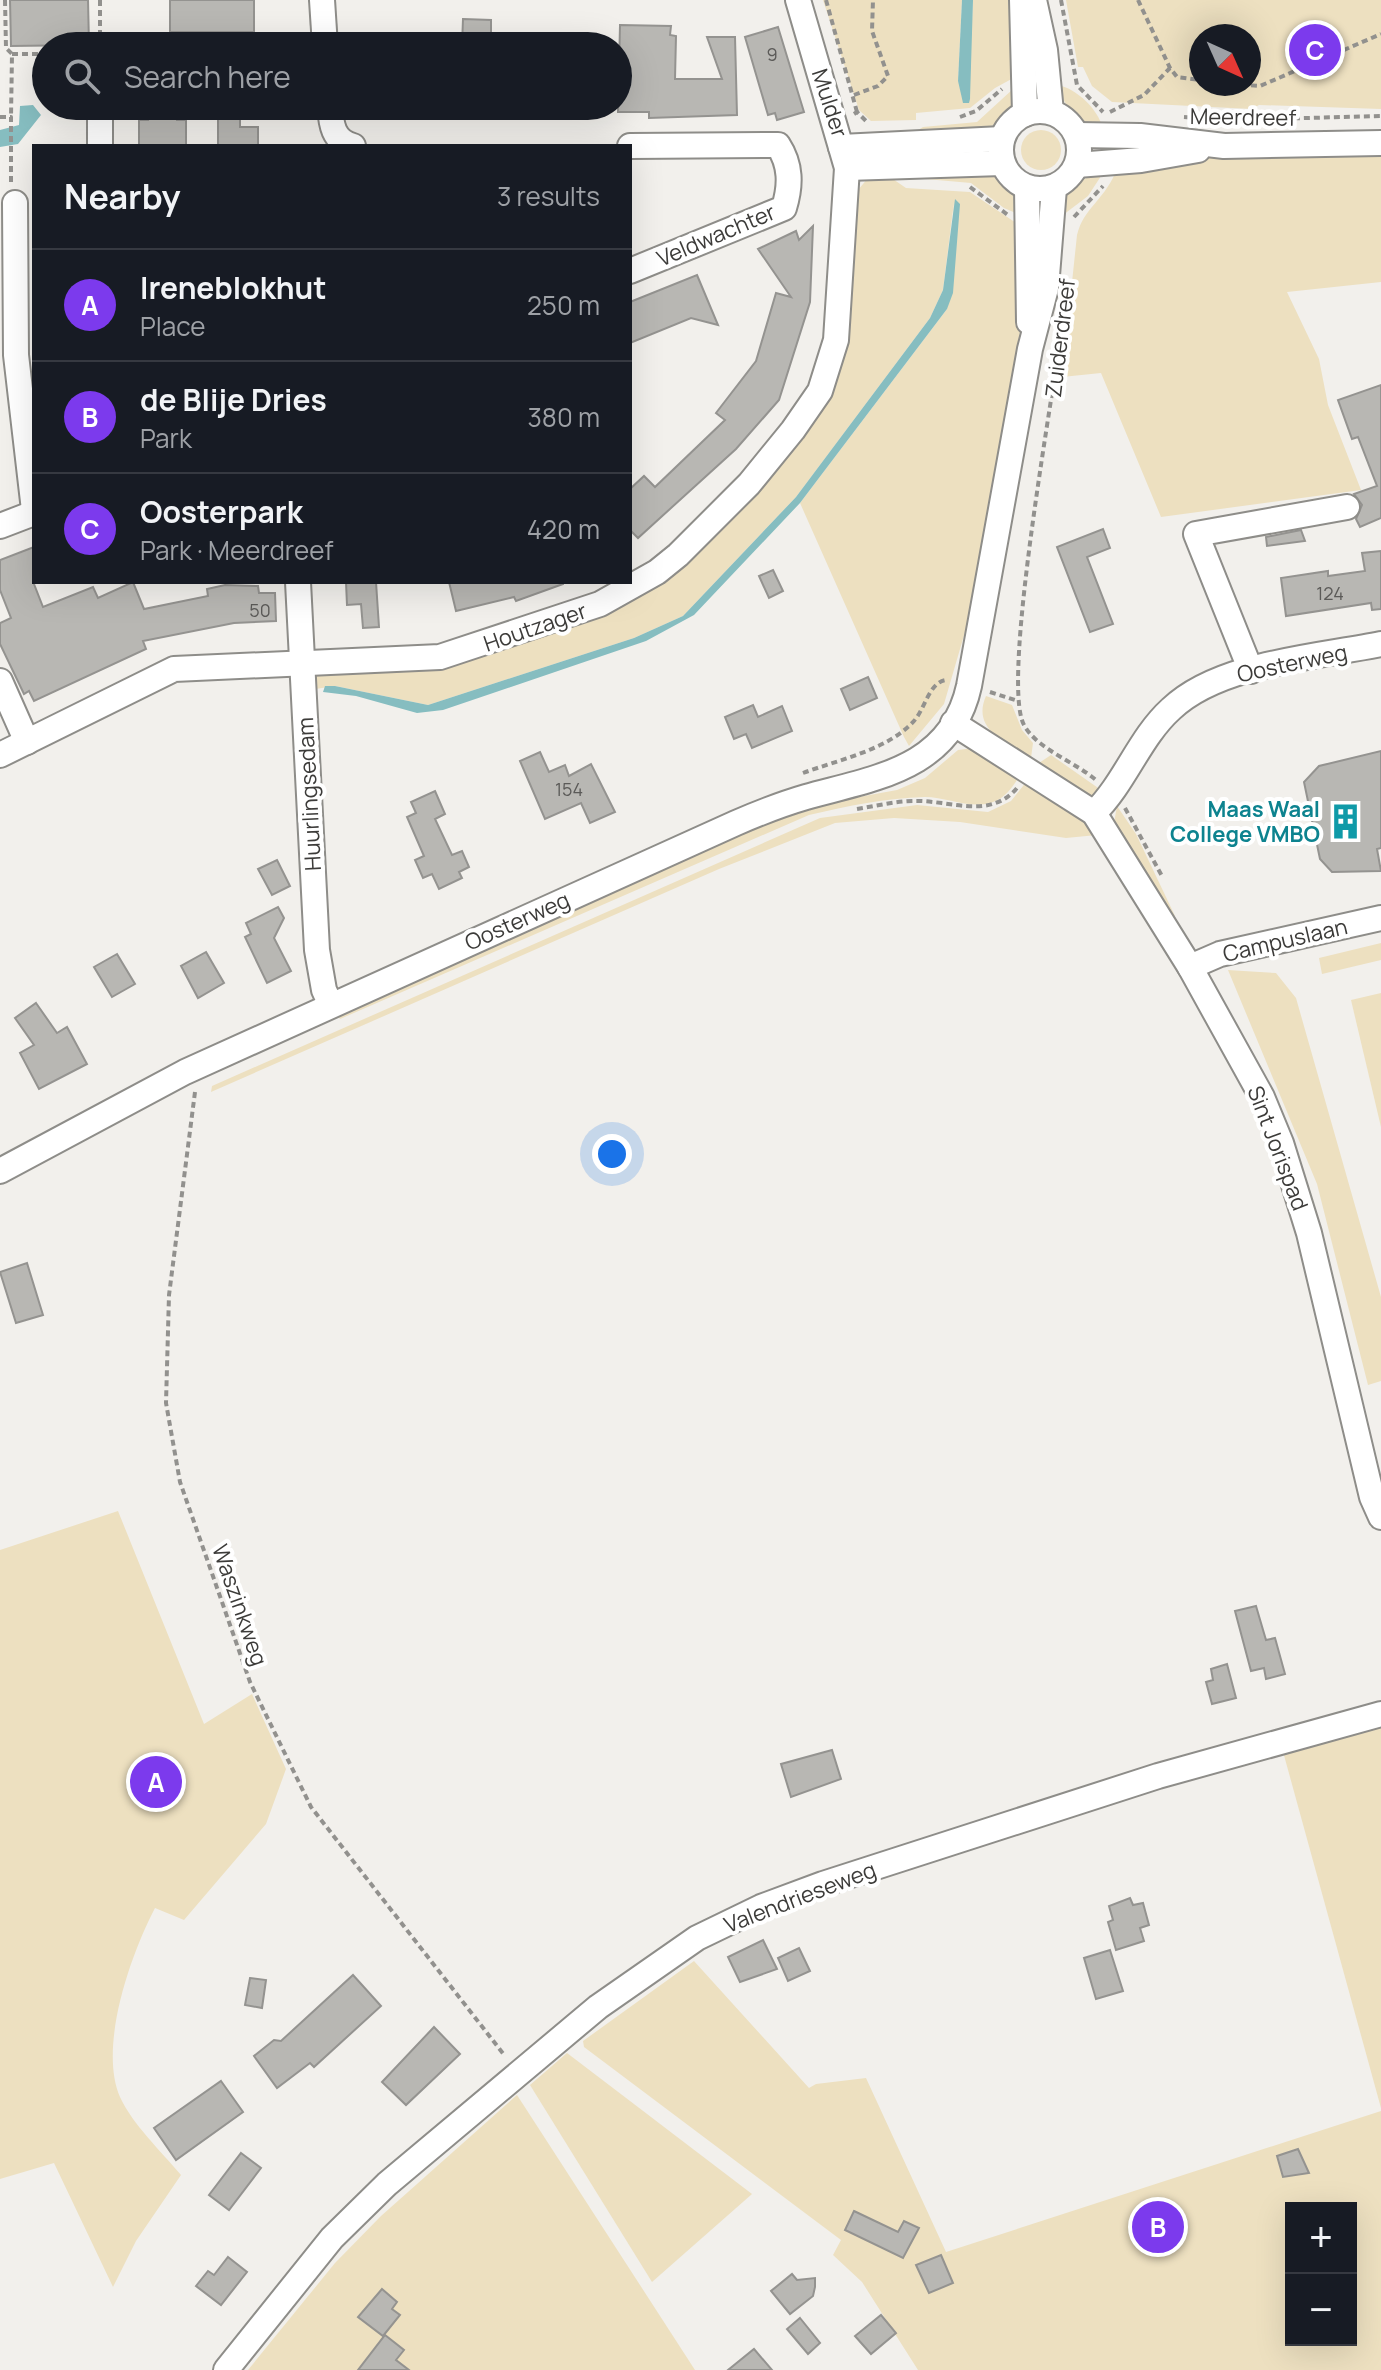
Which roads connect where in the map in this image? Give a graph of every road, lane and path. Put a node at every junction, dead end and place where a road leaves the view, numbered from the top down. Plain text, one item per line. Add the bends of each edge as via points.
1 (5, 0) edge
2 (100, 0) edge
3 (322, 0) edge
4 (798, 0) edge
5 (826, 0) edge
6 (873, 0) edge
7 (1022, 0) edge
8 (1034, 0) edge
9 (1061, 0) edge
10 (1138, 0) edge
11 (100, 32) edge
12 (324, 32) edge
13 (1381, 34) edge
14 (12, 54) junction
15 (32, 54) edge
16 (1170, 68) junction
17 (1189, 78) edge
18 (1261, 86) edge
19 (854, 95) junction
20 (857, 112) dead end
21 (1051, 112) junction
22 (1025, 114) junction
23 (1127, 115) dead end
24 (1172, 116) dead end
25 (1381, 116) edge
26 (0, 117) edge
27 (11, 119) junction
28 (100, 120) edge
29 (331, 120) edge
30 (1108, 125) junction
31 (1077, 135) junction
32 (1381, 143) edge
33 (100, 144) edge
34 (350, 144) edge
35 (632, 146) edge
36 (1224, 146) junction
37 (1002, 151) junction
38 (844, 158) junction
39 (1111, 163) junction
40 (1077, 165) junction
41 (1027, 188) junction
42 (1054, 188) junction
43 (16, 203) edge
44 (1072, 224) dead end
45 (632, 270) edge
46 (1065, 300) dead end
47 (1030, 349) junction
48 (32, 495) edge
49 (1347, 507) dead end
50 (32, 513) edge
51 (0, 526) edge
52 (632, 581) edge
53 (298, 584) edge
54 (623, 586) edge
55 (1381, 644) edge
56 (303, 661) junction
57 (1251, 671) junction
58 (0, 681) edge
59 (953, 723) junction
60 (27, 742) junction
61 (1045, 745) junction
62 (0, 755) edge
63 (1028, 771) junction
64 (1114, 794) junction
65 (844, 811) dead end
66 (1094, 813) junction
67 (1147, 846) dead end
68 (1381, 918) edge
69 (1190, 967) junction
70 (330, 1003) junction
71 (190, 1082) junction
72 (206, 1086) dead end
73 (181, 1099) dead end
74 (0, 1171) edge
75 (1381, 1517) edge
76 (1381, 1714) edge
77 (518, 2072) junction
78 (226, 2370) edge

1 - 14 path via 6,48
2 - 11 path
3 - 12 street
4 - 38 street, Mulder
5 - 19 path
6 - 19 path via 872,31 888,76
7 - 22 street
8 - 21 street
9 - 30 path via 1077,85
10 - 16 path
13 - 18 path
14 - 15 path
14 - 27 path
16 - 17 path via 1177,77
16 - 30 path
19 - 20 path
21 - 22 street
21 - 31 street
22 - 37 street via 1015,120
23 - 30 path
24 - 25 path, Meerdreef
26 - 27 path
27 - 43 path
28 - 33 street
29 - 34 street via 337,136
30 - 31 street, Meerdreef
30 - 36 street, Meerdreef
31 - 40 street
32 - 36 street, Meerdreef
35 - 45 street, Veldwachter via 778,145 788,160 784,208
36 - 39 street, Meerdreef
37 - 38 street, Mulder
37 - 41 street via 1016,182
38 - 52 street, Houtzager via 836,340 820,391 749,484 678,555
39 - 40 street, Meerdreef
39 - 44 path via 1103,187
40 - 42 street
41 - 42 street
41 - 47 street, Zuiderdreef
42 - 47 street, Zuiderdreef via 1046,288
43 - 48 street via 16,355
46 - 61 path, Zuiderdreef via 1021,622 1018,701 1025,727
47 - 59 street, Zuiderdreef via 977,652 966,701
49 - 57 street via 1196,534
50 - 51 street
53 - 56 street, Huurlingsedam
54 - 56 street, Houtzager via 585,609 440,657
55 - 57 street, Oosterweg
56 - 60 street, Houtzager via 174,669
56 - 70 street, Huurlingsedam via 317,950
57 - 64 street, Oosterweg via 1230,675 1171,709
58 - 60 street
59 - 63 street
59 - 70 street, Oosterweg via 914,764 767,810
60 - 62 street, Houtzager
61 - 63 path
61 - 64 path
63 - 65 path via 1014,792 981,808 912,801
63 - 66 street
64 - 66 street, Oosterweg
64 - 67 path
66 - 69 street, Sint Jorispad
68 - 69 street, Campuslaan via 1220,954
69 - 75 street, Sint Jorispad via 1262,1097 1281,1143
70 - 71 street, Oosterweg
71 - 72 path
71 - 73 path
71 - 74 street, Oosterweg
71 - 77 path, Waszinkweg via 169,1295 166,1403 180,1482 250,1682 311,1807
76 - 77 street, Valendrieseweg via 1158,1776 761,1907 697,1938 648,1971
77 - 78 street, Valendrieseweg via 332,2238

